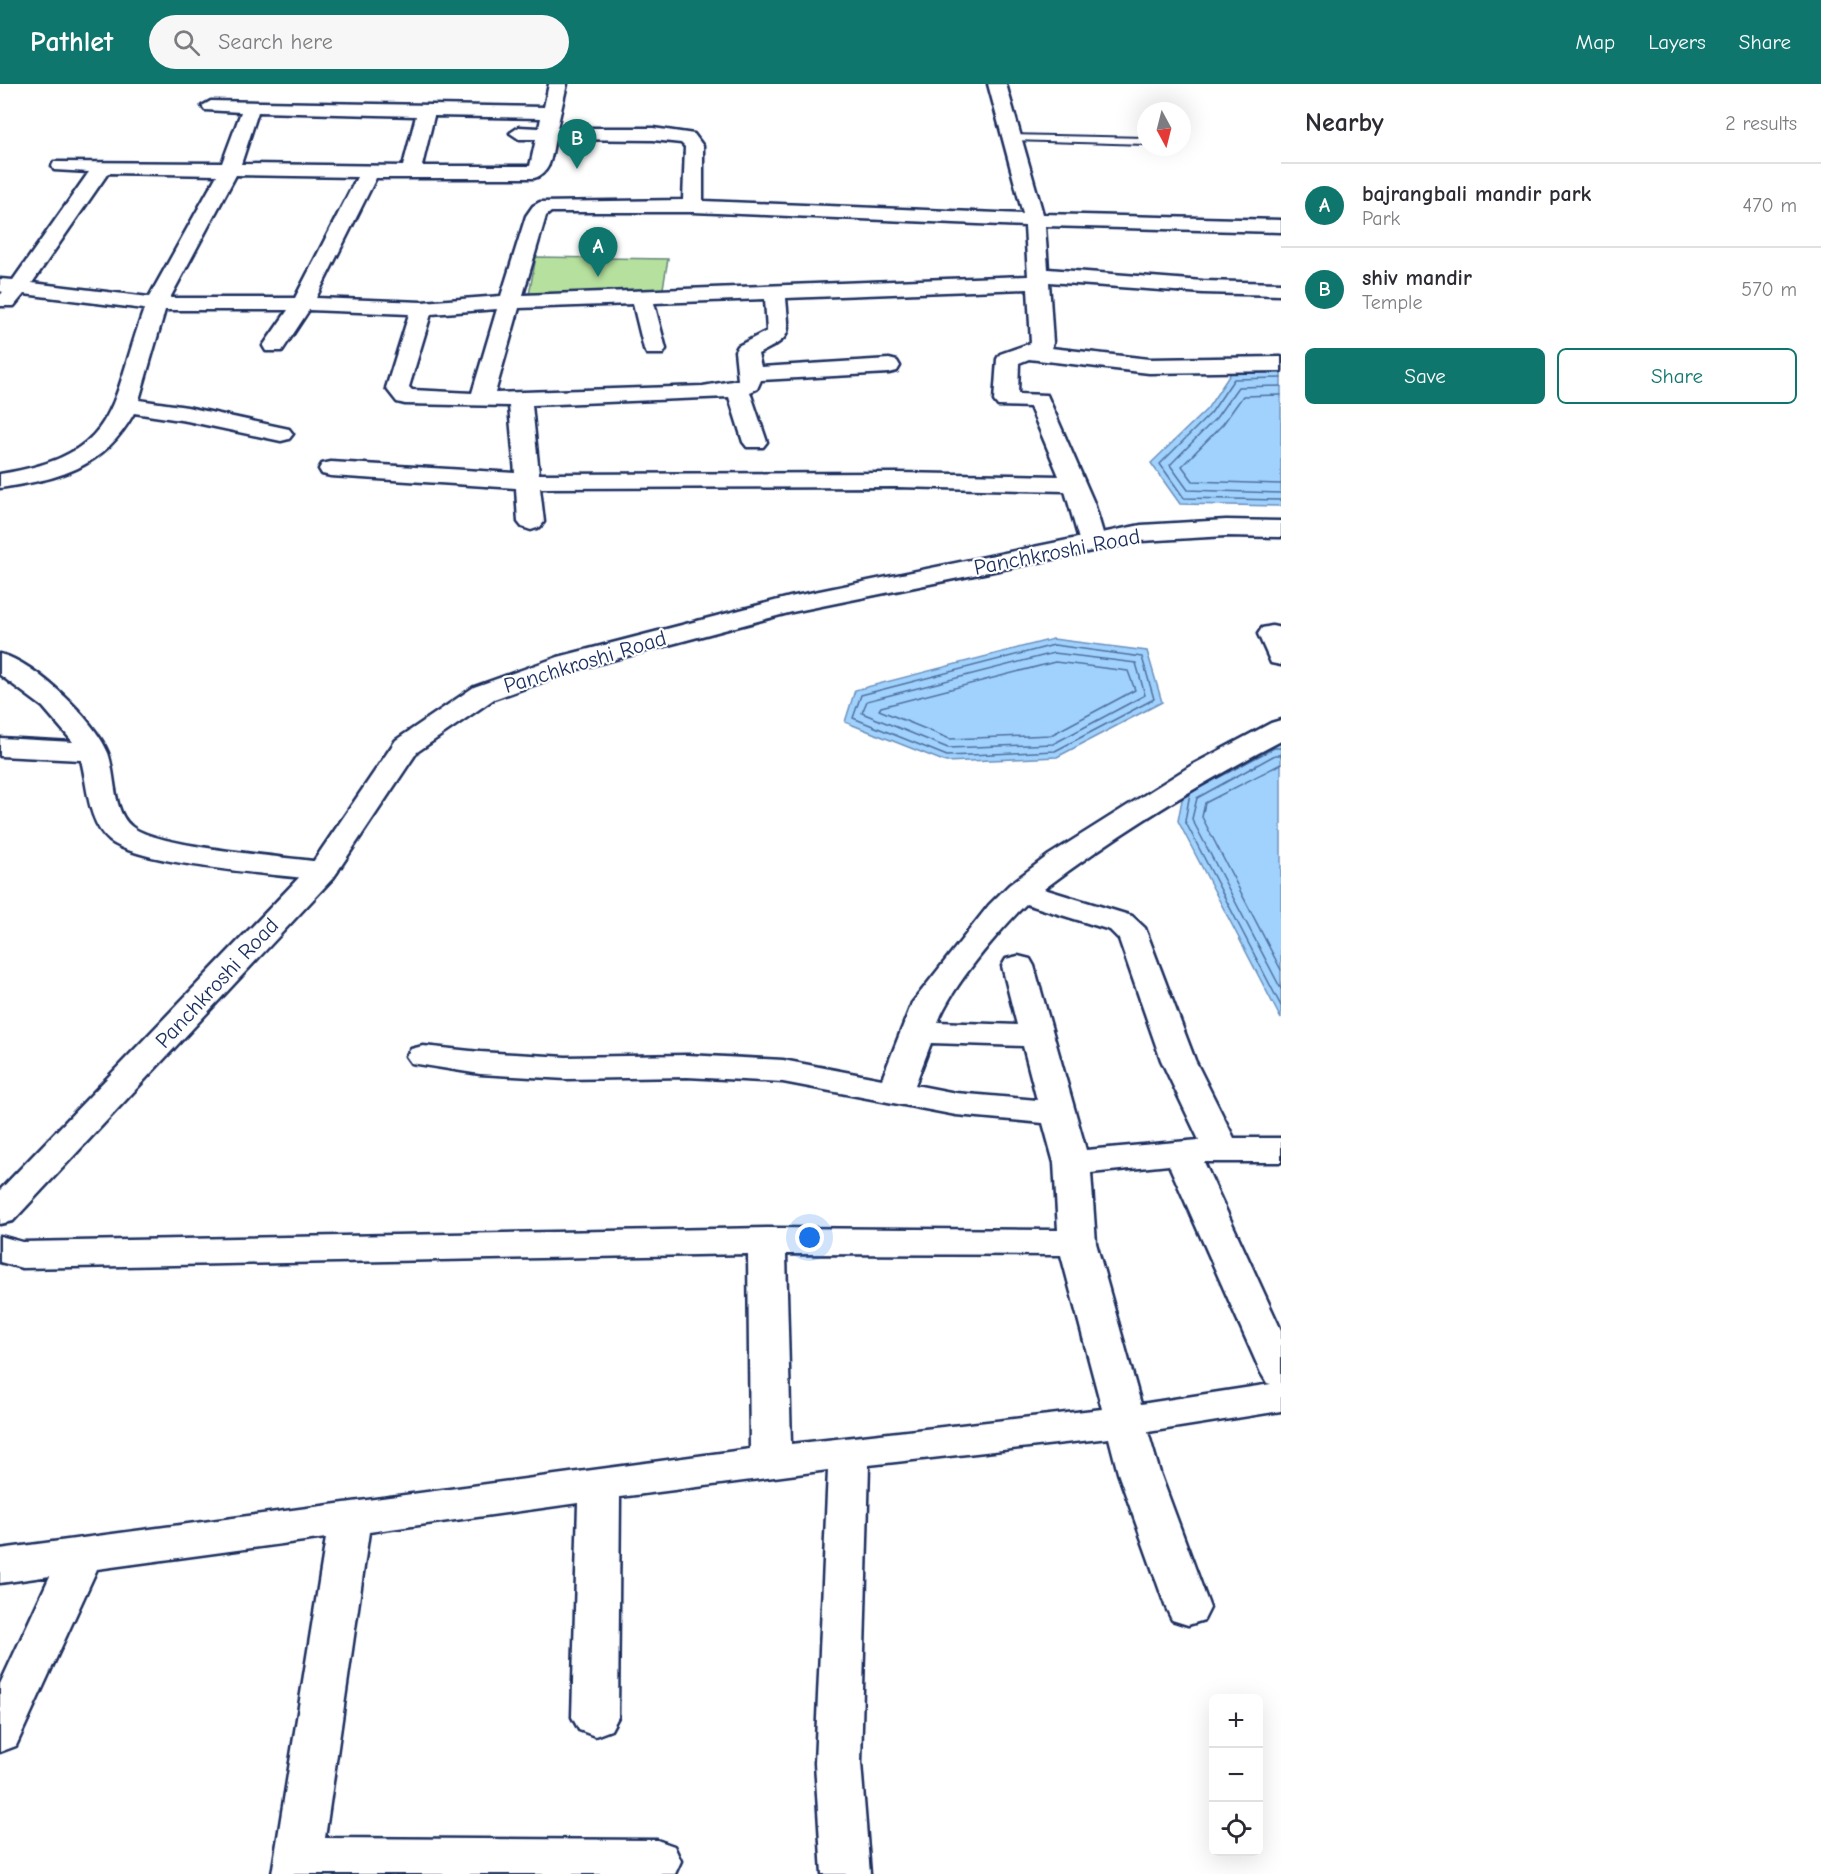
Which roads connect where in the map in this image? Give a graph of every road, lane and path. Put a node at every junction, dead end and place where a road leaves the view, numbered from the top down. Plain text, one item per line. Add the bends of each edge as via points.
1 (558, 84) edge
2 (996, 84) edge
3 (212, 106) dead end
4 (251, 108) junction
5 (426, 113) junction
6 (553, 113) junction
7 (421, 133) junction
8 (444, 133) dead end
9 (501, 133) dead end
10 (546, 133) junction
11 (1012, 138) junction
12 (1137, 141) edge
13 (61, 166) dead end
14 (101, 169) junction
15 (228, 171) junction
16 (369, 172) junction
17 (411, 172) junction
18 (693, 206) junction
19 (1035, 220) junction
20 (1281, 226) edge
21 (1038, 278) junction
22 (9, 286) edge
23 (1281, 289) edge
24 (775, 291) junction
25 (642, 298) junction
26 (510, 302) junction
27 (157, 304) junction
28 (302, 305) junction
29 (0, 308) edge
30 (422, 308) junction
31 (273, 346) dead end
32 (655, 350) dead end
33 (1025, 352) junction
34 (1281, 364) edge
35 (889, 366) dead end
36 (744, 382) junction
37 (520, 398) junction
38 (481, 400) junction
39 (125, 405) junction
40 (281, 434) dead end
41 (755, 442) dead end
42 (331, 469) dead end
43 (0, 481) edge
44 (527, 481) junction
45 (1074, 484) junction
46 (531, 522) dead end
47 (1281, 529) edge
48 (1094, 543) junction
49 (0, 662) edge
50 (1281, 729) edge
51 (0, 747) edge
52 (93, 752) junction
53 (322, 871) junction
54 (1020, 892) junction
55 (1018, 966) dead end
56 (918, 1032) junction
57 (1037, 1036) junction
58 (423, 1056) dead end
59 (894, 1094) junction
60 (1058, 1113) junction
61 (1222, 1149) junction
62 (1281, 1150) edge
63 (1182, 1153) junction
64 (1072, 1163) junction
65 (0, 1212) edge
66 (767, 1242) junction
67 (1077, 1244) junction
68 (0, 1249) edge
69 (1281, 1373) edge
70 (1281, 1397) edge
71 (1127, 1421) junction
72 (849, 1451) junction
73 (771, 1461) junction
74 (599, 1485) junction
75 (350, 1518) junction
76 (82, 1554) junction
77 (0, 1566) edge
78 (1188, 1608) dead end
79 (595, 1717) dead end
80 (0, 1733) edge
81 (657, 1861) dead end
82 (297, 1866) edge
83 (846, 1874) edge

1 - 6 street
2 - 11 street
3 - 4 street
4 - 5 street
4 - 15 street
5 - 6 street
5 - 7 street
6 - 10 street
7 - 8 street
7 - 17 street
9 - 10 street
10 - 17 street via 539,168 534,171
10 - 18 street via 687,138 694,146
11 - 12 lane
11 - 19 street
13 - 14 street
14 - 15 street
14 - 22 street
15 - 16 street
15 - 27 street
16 - 17 street
16 - 28 street
18 - 19 street
18 - 26 street via 556,206 540,210
19 - 20 street
19 - 21 street
21 - 23 street
21 - 24 street
21 - 33 street via 1042,343 1040,348
22 - 27 street
22 - 29 street
24 - 25 street
24 - 36 street via 778,331 775,337 746,351
25 - 26 street
25 - 32 street
26 - 30 street
26 - 38 street
27 - 28 street
27 - 39 street
28 - 30 street
28 - 31 street
30 - 38 street via 397,388 405,398
33 - 34 street via 1149,366
33 - 45 street via 1008,360 1006,401 1039,400
35 - 36 street
36 - 37 street via 703,393
36 - 41 street
37 - 38 street
37 - 44 street
39 - 40 street
39 - 43 street via 104,440 78,460 39,475
42 - 44 street
44 - 45 street via 640,478
44 - 46 street
45 - 48 street
47 - 48 street, Panchkroshi Road via 1141,533
48 - 53 street, Panchkroshi Road via 790,605 568,663 484,693 406,746
49 - 52 street via 65,710
50 - 54 street via 1202,771
51 - 52 street
52 - 53 street via 109,820 123,836 161,849
53 - 65 street, Panchkroshi Road
54 - 56 street via 929,1004
54 - 61 street via 1121,923 1134,935 1178,1060
55 - 57 street
56 - 57 street
56 - 59 street
57 - 60 street
58 - 59 street via 480,1064 566,1068 687,1066 783,1071
59 - 60 street
60 - 64 street
61 - 62 street
61 - 63 street
63 - 64 street
63 - 69 street
64 - 67 street
66 - 67 street
66 - 68 street via 22,1255
66 - 73 street
67 - 71 street
70 - 71 street
71 - 72 street
71 - 78 street via 1139,1473
72 - 73 street
72 - 83 street via 838,1763
73 - 74 street
74 - 75 street
74 - 79 street
75 - 76 street
75 - 82 street
76 - 77 street
76 - 80 street
81 - 82 street

